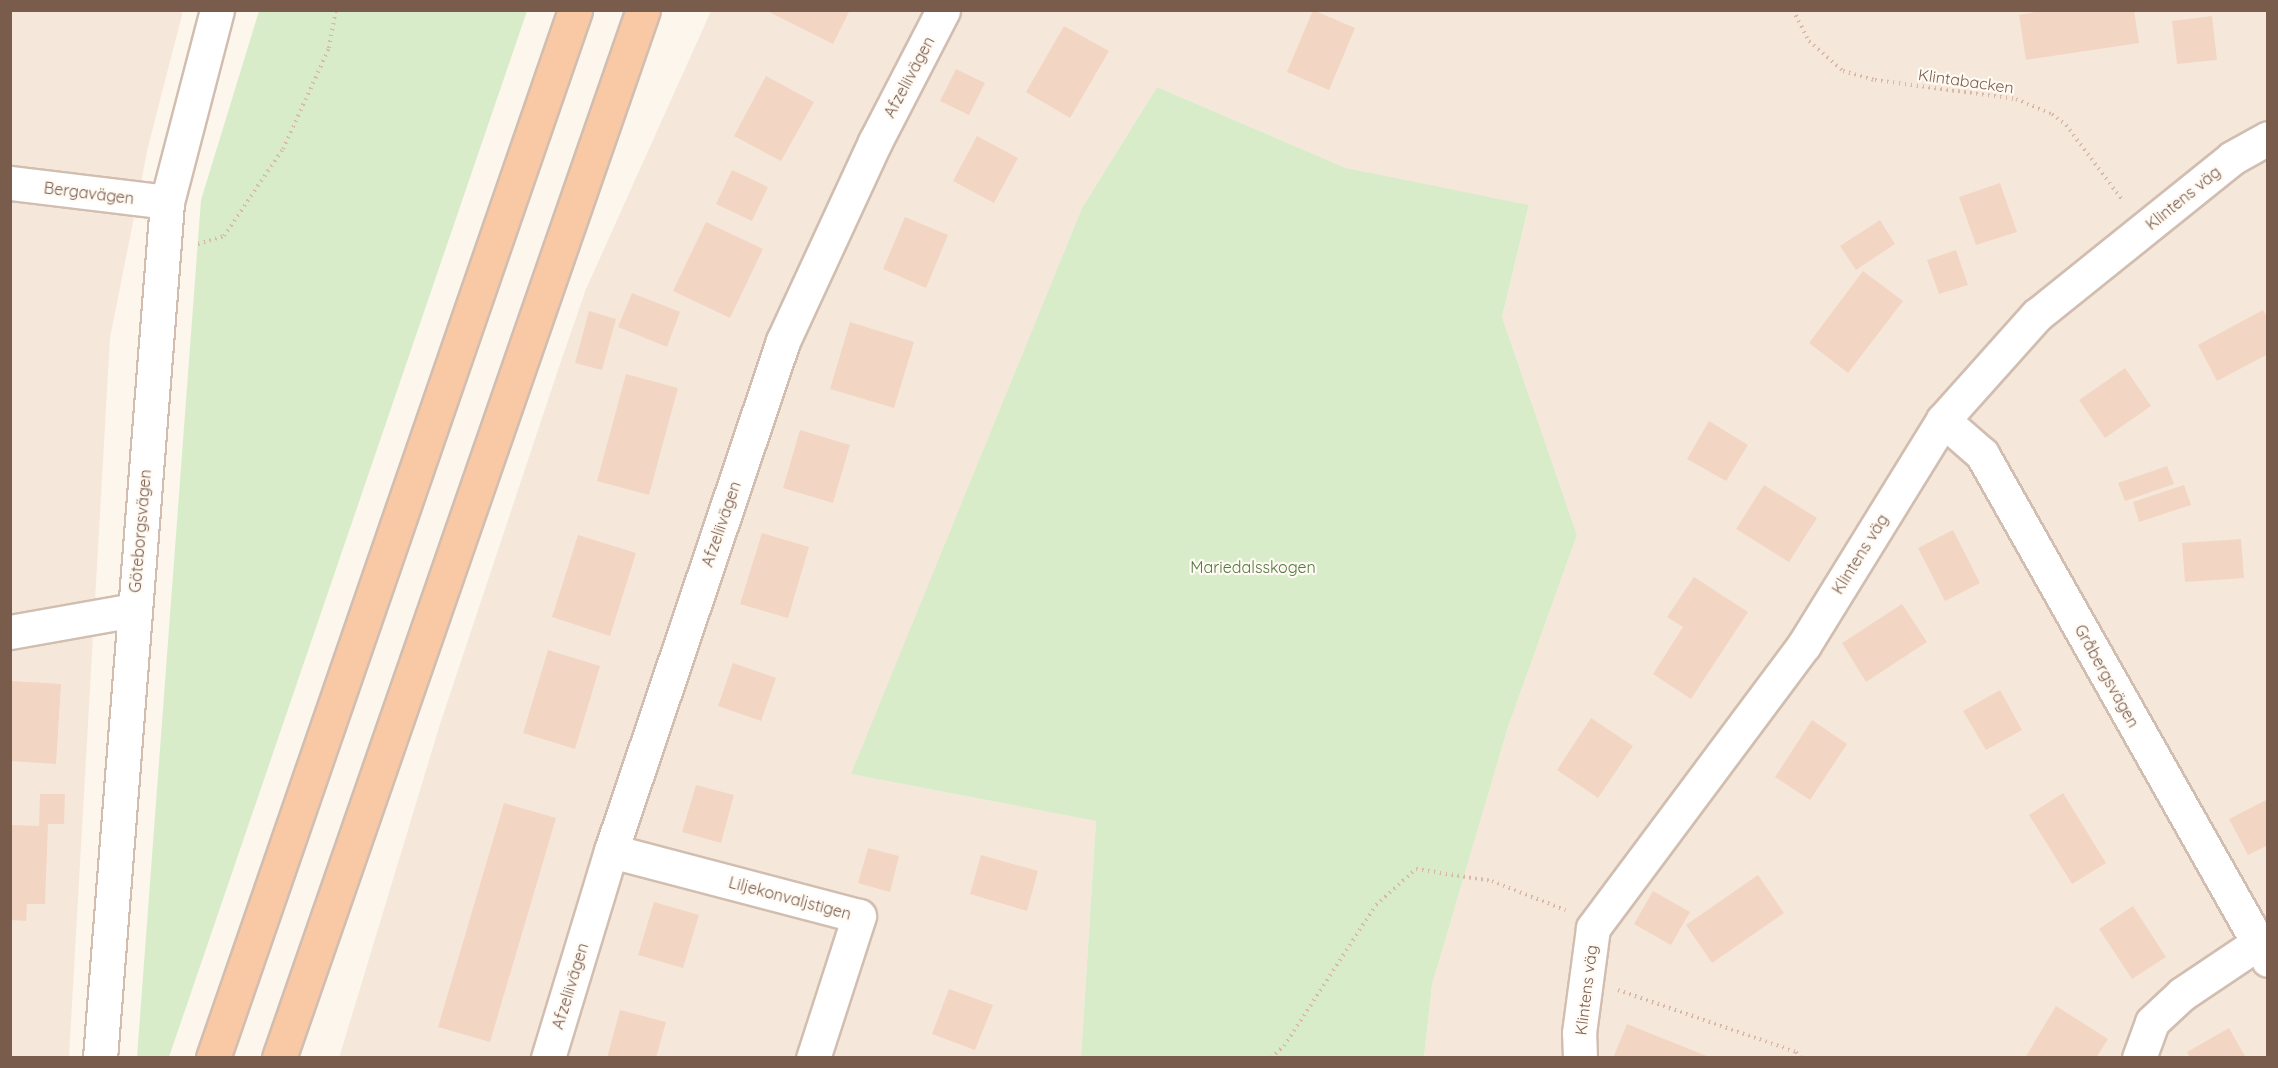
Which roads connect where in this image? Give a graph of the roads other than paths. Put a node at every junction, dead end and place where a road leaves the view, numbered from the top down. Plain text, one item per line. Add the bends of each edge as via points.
1 (217, 10) edge
2 (575, 10) edge
3 (643, 10) edge
4 (943, 10) edge
5 (2268, 138) edge
6 (10, 183) edge
7 (167, 202) junction
8 (1943, 420) junction
9 (133, 610) junction
10 (10, 632) edge
11 (611, 852) junction
12 (2263, 951) edge
13 (100, 1058) edge
14 (213, 1058) edge
15 (279, 1058) edge
16 (548, 1058) edge
17 (813, 1058) edge
18 (1580, 1058) edge
19 (2139, 1058) edge

1 - 7 street, Göteborgsvägen
2 - 14 highway
3 - 15 highway
4 - 11 street, Afzeliivägen via 875,142 783,340
5 - 8 street, Klintens väg via 2232,158 2037,315
6 - 7 street, Bergavägen
7 - 9 street, Göteborgsvägen
8 - 12 street, Gråbergsvägen via 1982,454
8 - 18 street, Klintens väg via 1804,645 1593,928 1579,1033
9 - 10 street
9 - 13 street, Göteborgsvägen
11 - 16 street, Afzeliivägen
11 - 17 street, Liljekonvaljstigen via 859,916
12 - 19 street, Gråbergsvägen via 2182,994 2151,1022

